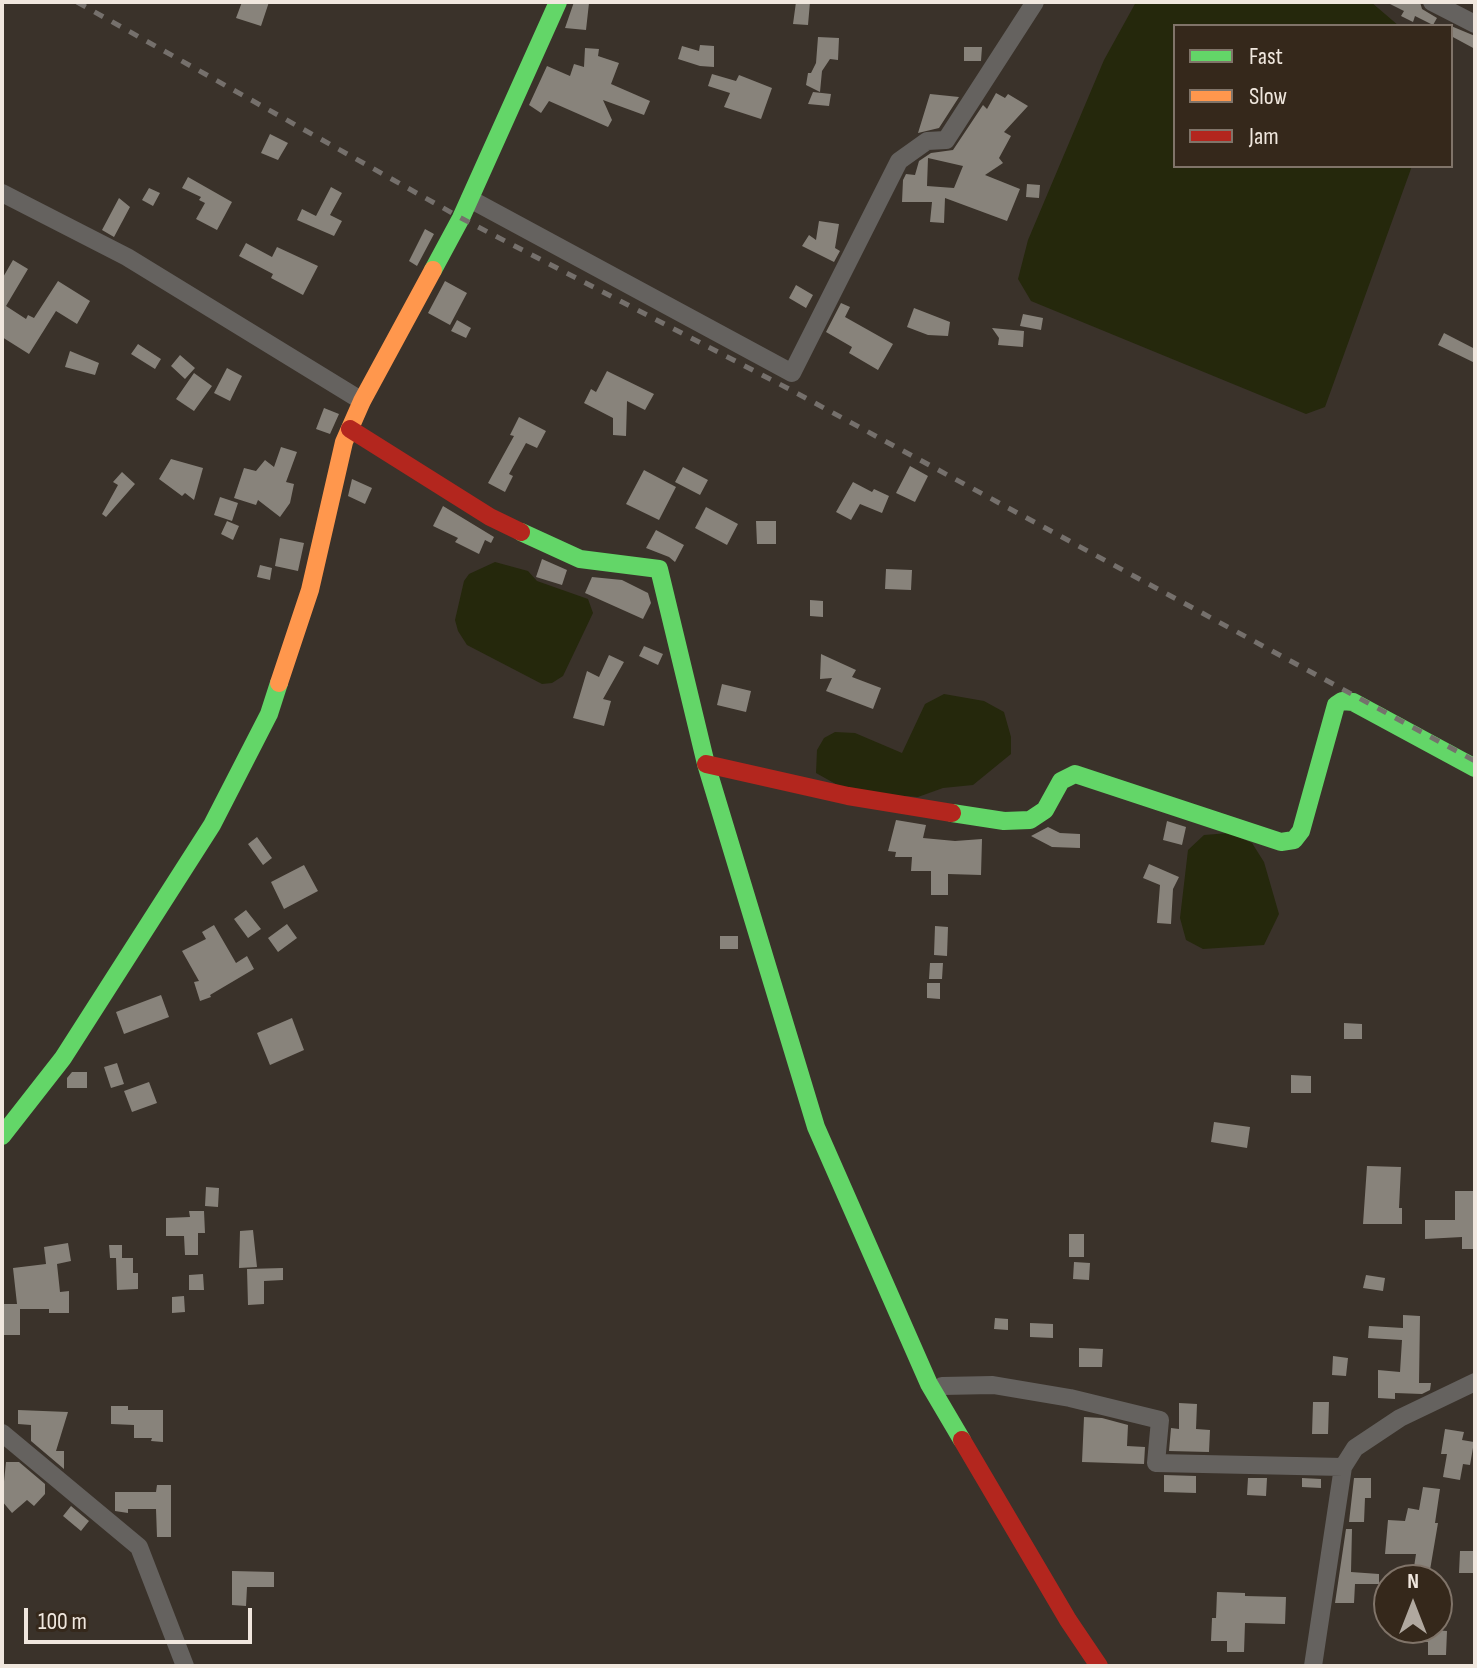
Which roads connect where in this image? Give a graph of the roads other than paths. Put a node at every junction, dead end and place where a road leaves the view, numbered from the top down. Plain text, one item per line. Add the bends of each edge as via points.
1 (558, 2) edge
2 (1035, 2) edge
3 (1432, 2) edge
4 (1475, 24) edge
5 (2, 193) edge
6 (470, 199) junction
7 (362, 401) junction
8 (350, 429) junction
9 (706, 764) junction
10 (1475, 768) edge
11 (2, 1136) edge
12 (1475, 1382) edge
13 (942, 1386) dead end
14 (2, 1433) edge
15 (1343, 1467) junction
16 (185, 1666) edge
17 (1099, 1666) edge
18 (1313, 1666) edge

1 - 6 street
2 - 6 street via 946,140 927,141 899,161 792,373
3 - 4 street
5 - 7 street via 127,257
6 - 7 street
7 - 8 street
8 - 9 street via 490,517 580,559 659,569
8 - 11 street via 310,590 269,714 204,838 63,1058
9 - 10 street via 848,796 1004,821 1030,820 1045,810 1061,781 1075,774 1281,842 1294,840 1301,831 1331,720 1342,701 1353,702
9 - 17 street via 816,1127 929,1384
12 - 15 street via 1400,1418 1355,1448
13 - 15 street via 993,1385 1160,1420 1156,1463
14 - 16 street via 139,1547
15 - 18 street

